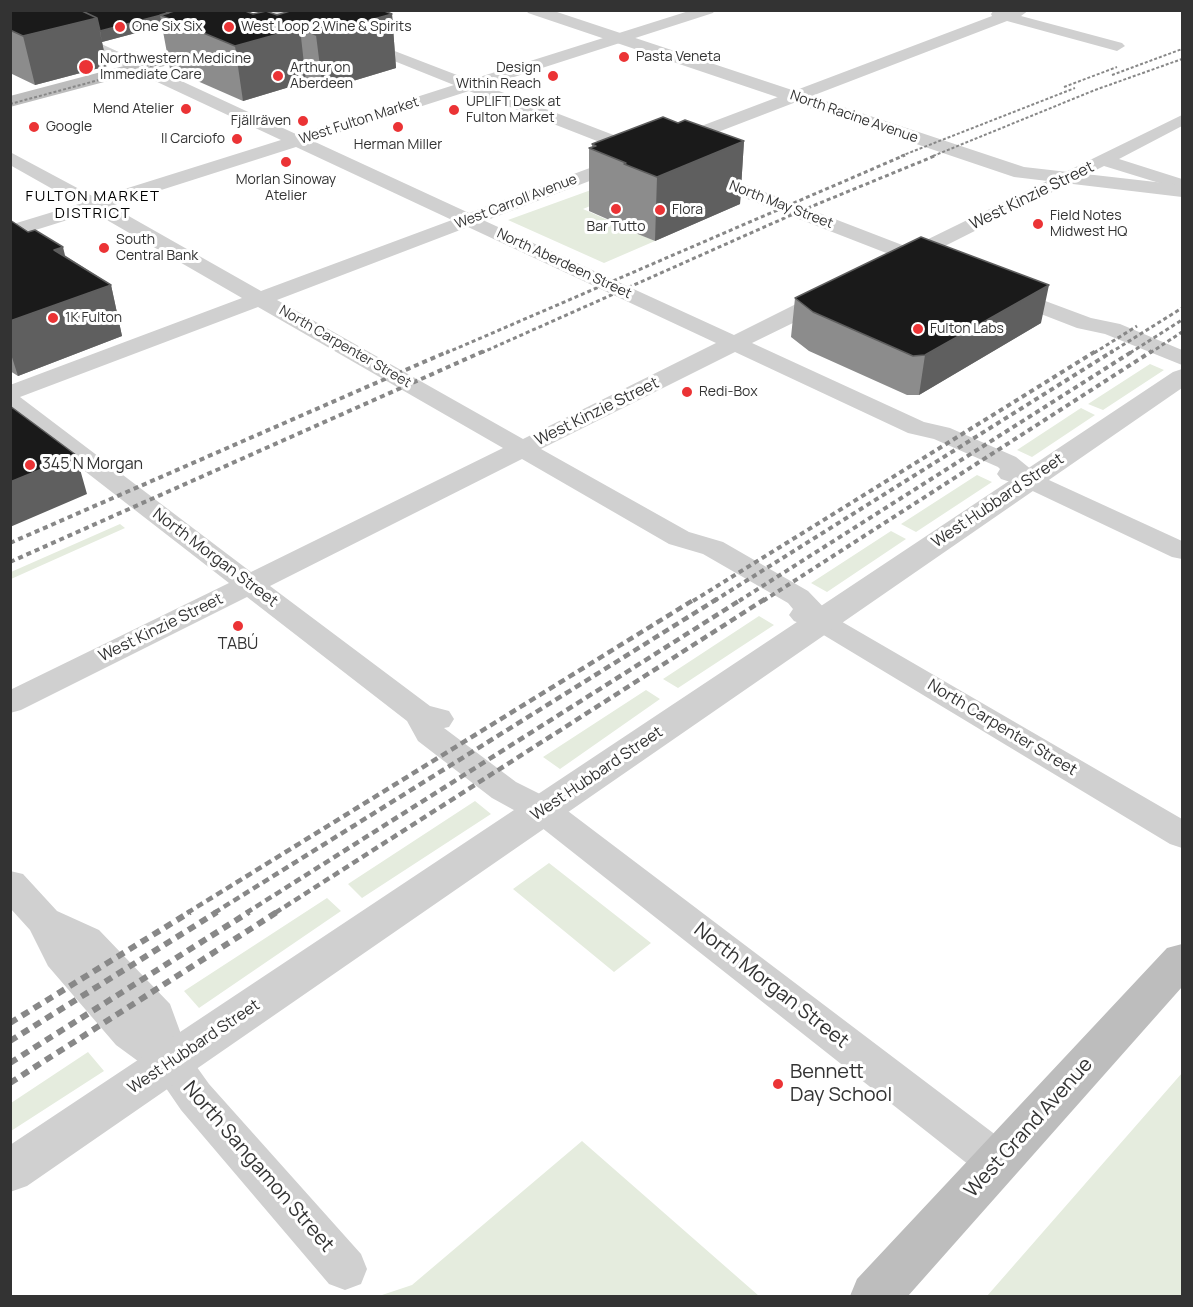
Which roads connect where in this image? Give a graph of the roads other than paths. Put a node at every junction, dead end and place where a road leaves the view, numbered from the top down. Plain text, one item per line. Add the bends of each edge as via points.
1 (15, 10) edge
2 (274, 10) edge
3 (534, 10) edge
4 (708, 10) edge
5 (987, 10) edge
6 (1015, 13) edge
7 (329, 16) edge
8 (305, 22) junction
9 (280, 29) edge
10 (619, 39) junction
11 (224, 44) edge
12 (1117, 46) dead end
13 (138, 68) junction
14 (470, 86) junction
15 (794, 97) junction
16 (10, 102) edge
17 (1182, 120) edge
18 (297, 141) junction
19 (653, 156) junction
20 (10, 157) edge
21 (1104, 160) junction
22 (688, 170) edge
23 (1066, 179) junction
24 (1182, 185) edge
25 (1182, 191) edge
26 (95, 205) junction
27 (468, 220) junction
28 (10, 232) edge
29 (911, 256) junction
30 (945, 269) edge
31 (988, 285) edge
32 (260, 299) junction
33 (735, 343) junction
34 (1182, 360) edge
35 (1182, 377) edge
36 (10, 393) edge
37 (10, 401) edge
38 (522, 449) junction
39 (1029, 480) junction
40 (1182, 550) edge
41 (249, 584) junction
42 (822, 621) junction
43 (10, 703) edge
44 (544, 811) junction
45 (1182, 835) edge
46 (10, 884) edge
47 (1182, 960) edge
48 (171, 1063) junction
49 (999, 1162) junction
50 (10, 1171) edge
51 (345, 1269) dead end
52 (876, 1296) edge

1 - 13 street, North Aberdeen Street
2 - 8 street
3 - 10 street, North Racine Avenue
4 - 10 street, West Fulton Market
5 - 6 street
6 - 12 street
6 - 15 street, West Carroll Avenue
7 - 8 main road
8 - 9 main road
8 - 14 street
10 - 14 street, West Fulton Market
10 - 15 street, North Racine Avenue
11 - 13 main road
13 - 16 main road
13 - 18 street, North Aberdeen Street
14 - 18 street, West Fulton Market
14 - 19 street
15 - 19 street, West Carroll Avenue
15 - 23 street, North Racine Avenue via 1021,173
17 - 21 street, West Kinzie Street
18 - 26 street, West Fulton Market
18 - 27 street, North Aberdeen Street
19 - 27 street, West Carroll Avenue
20 - 26 street, North Carpenter Street
21 - 23 street, West Kinzie Street
21 - 24 street
22 - 29 street, North May Street
23 - 25 street, North Racine Avenue
23 - 29 street, West Kinzie Street
26 - 28 street, West Fulton Market
26 - 32 street, North Carpenter Street
27 - 32 street, West Carroll Avenue
27 - 33 street, North Aberdeen Street
29 - 30 street, North May Street
29 - 33 street, West Kinzie Street
31 - 34 street via 1085,323 1103,334
32 - 36 street, West Carroll Avenue
32 - 38 street, North Carpenter Street
33 - 38 street, West Kinzie Street
33 - 39 street, North Aberdeen Street via 917,428 930,439 997,470
35 - 39 street, West Hubbard Street
37 - 41 street, North Morgan Street
38 - 41 street, West Kinzie Street
38 - 42 street, North Carpenter Street via 679,538 699,557 784,607
39 - 40 street, North Aberdeen Street
39 - 42 street, West Hubbard Street
41 - 43 street, West Kinzie Street
41 - 44 street, North Morgan Street via 419,714 429,733 504,790
42 - 44 street, West Hubbard Street
42 - 45 street, North Carpenter Street
44 - 48 street, West Hubbard Street
44 - 49 street, North Morgan Street
46 - 48 street, North Sangamon Street via 44,921 61,955 130,1033
47 - 49 main road, West Grand Avenue
48 - 50 street, West Hubbard Street
48 - 51 street, North Sangamon Street via 195,1097
49 - 52 main road, West Grand Avenue

